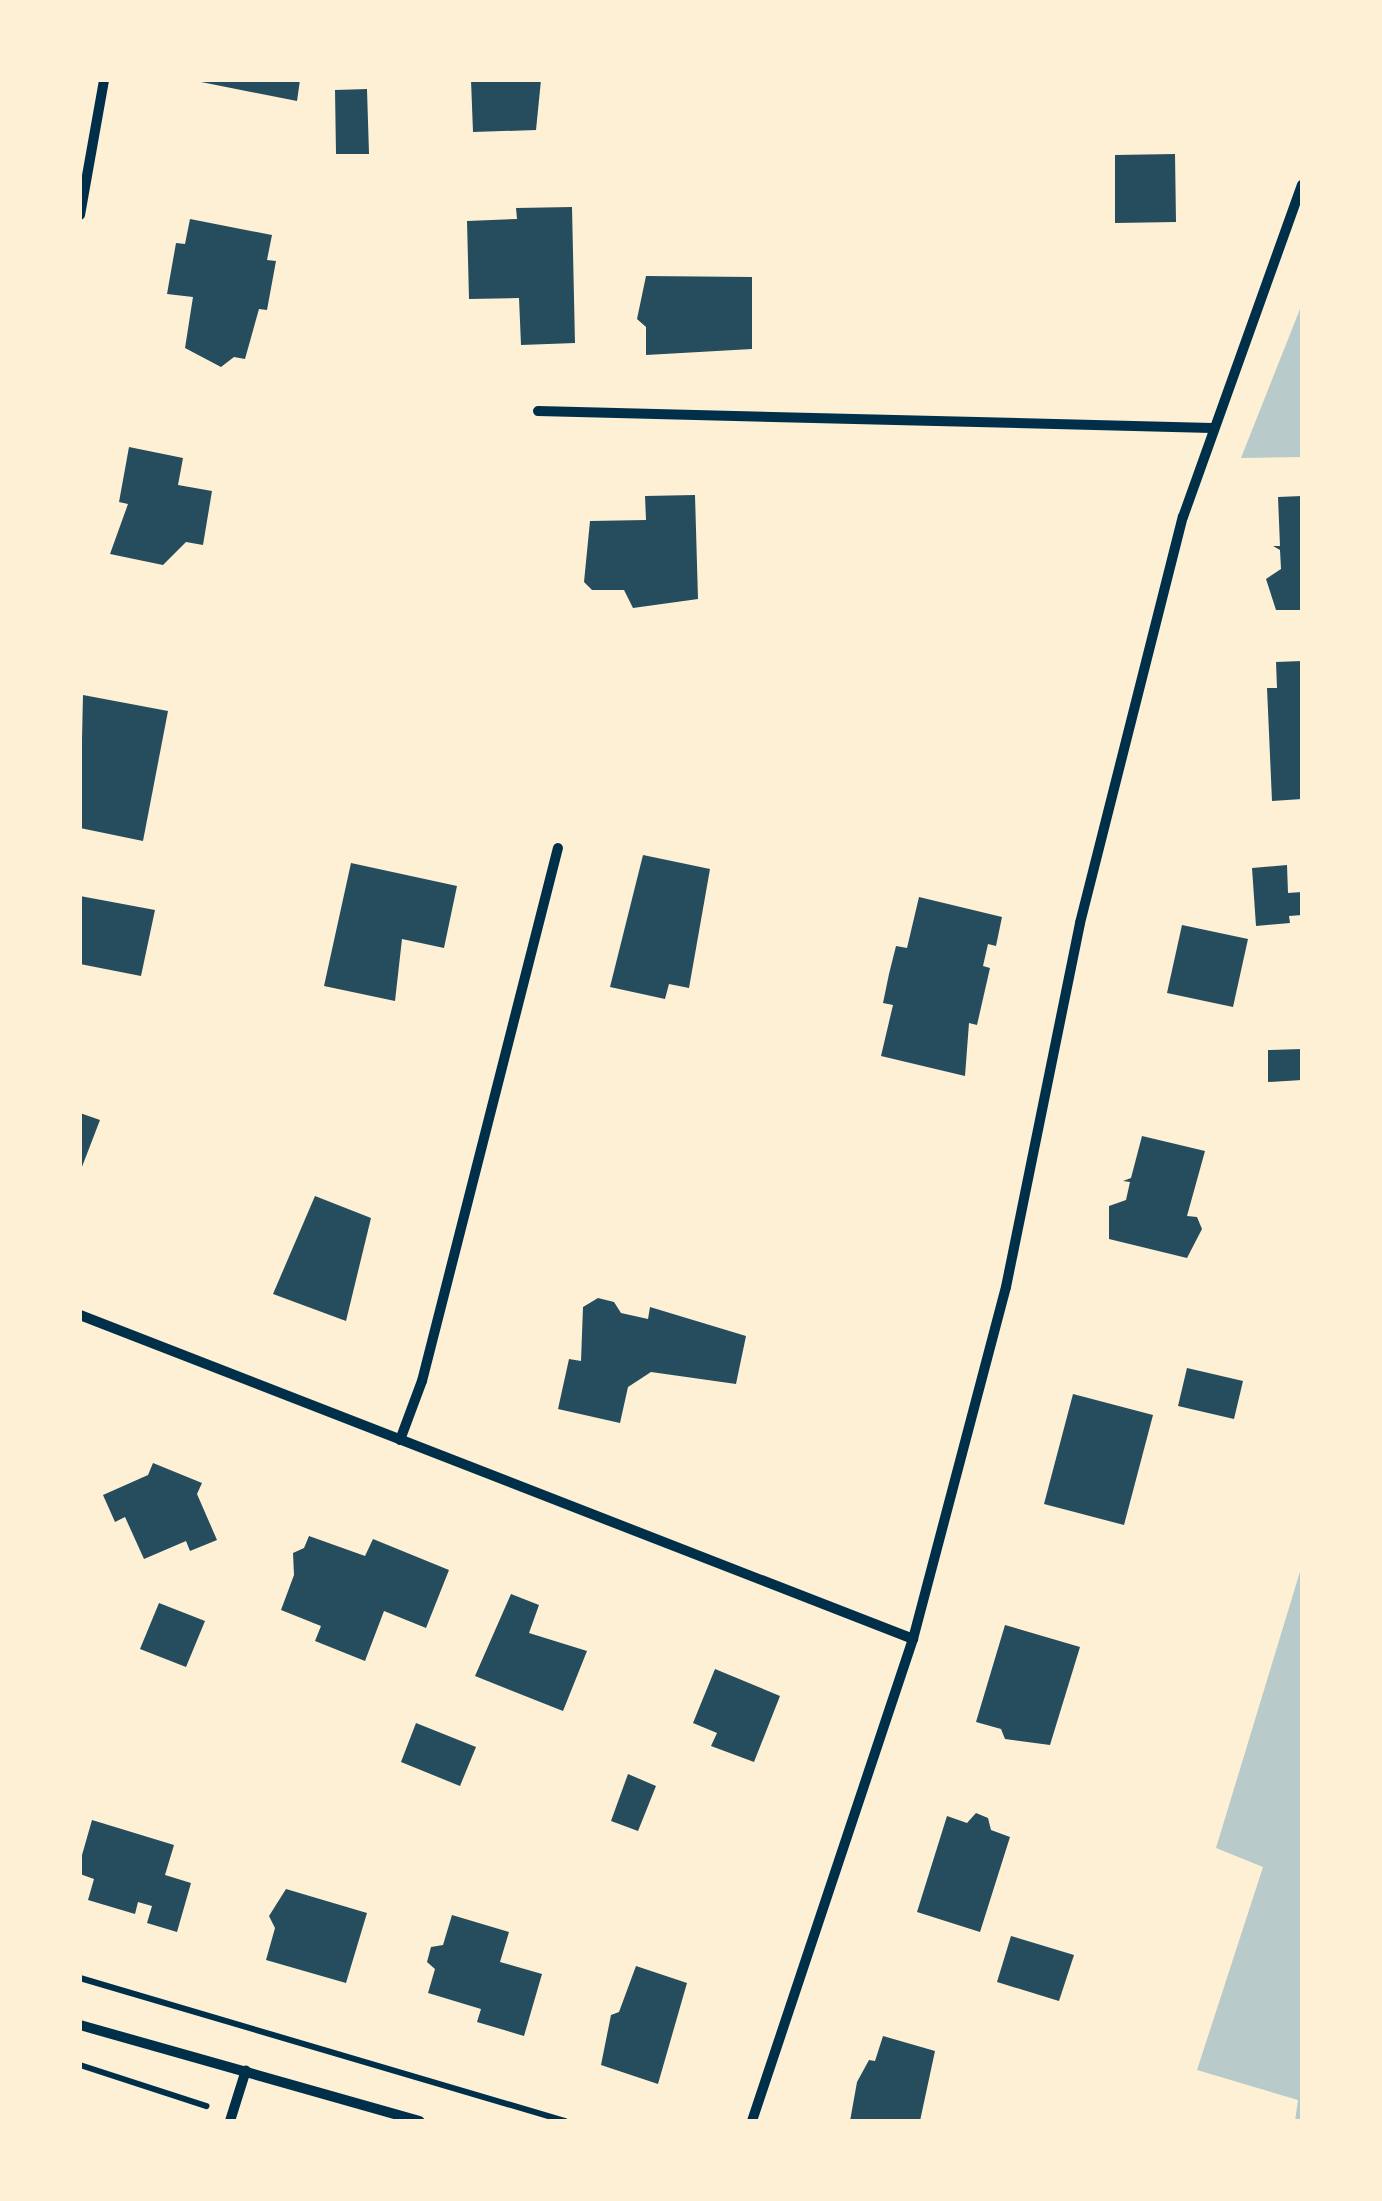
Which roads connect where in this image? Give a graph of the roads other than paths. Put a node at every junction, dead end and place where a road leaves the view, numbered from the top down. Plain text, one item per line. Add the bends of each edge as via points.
1 (104, 80) edge
2 (1302, 185) edge
3 (80, 216) edge
4 (538, 411) dead end
5 (1212, 428) junction
6 (558, 848) dead end
7 (80, 1314) edge
8 (400, 1440) junction
9 (913, 1639) junction
10 (80, 2025) edge
11 (246, 2070) junction
12 (231, 2118) edge
13 (420, 2121) edge
14 (752, 2121) edge

1 - 3 street
2 - 5 street
4 - 5 street
5 - 9 street via 1080,924 1006,1288
6 - 8 street via 422,1381
7 - 8 street
8 - 9 street
9 - 14 street
10 - 11 street
11 - 12 street
11 - 13 street

